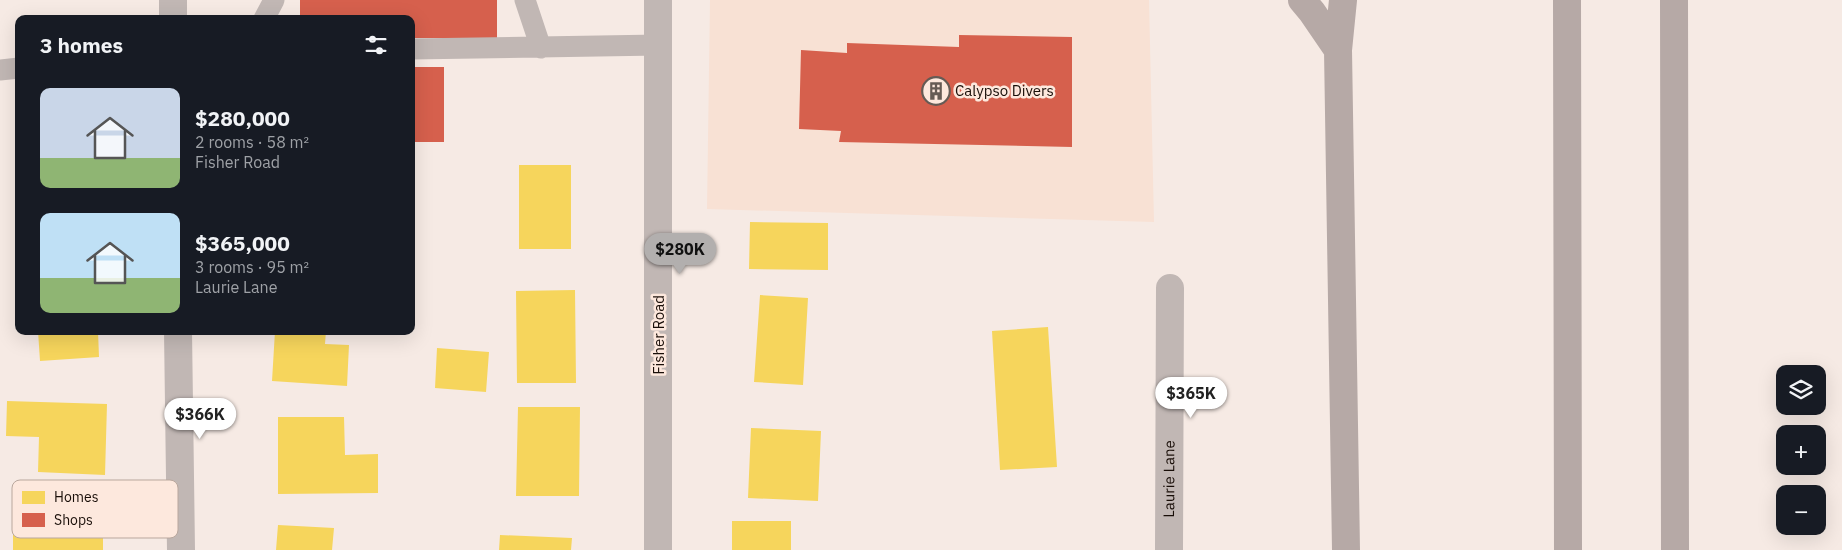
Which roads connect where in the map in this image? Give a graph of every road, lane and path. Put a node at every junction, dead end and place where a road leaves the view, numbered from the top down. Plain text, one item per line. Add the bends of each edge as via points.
1 (173, 0) edge
2 (274, 0) edge
3 (525, 0) edge
4 (658, 0) edge
5 (1302, 0) edge
6 (1343, 0) edge
7 (1567, 0) edge
8 (1674, 0) edge
9 (173, 15) edge
10 (266, 15) edge
11 (659, 46) junction
12 (541, 48) junction
13 (415, 49) edge
14 (1338, 50) junction
15 (15, 68) edge
16 (0, 70) edge
17 (1170, 288) dead end
18 (178, 335) edge
19 (181, 550) edge
20 (658, 550) edge
21 (1169, 550) edge
22 (1346, 550) edge
23 (1568, 550) edge
24 (1674, 550) edge

1 - 9 street
2 - 10 lane
3 - 12 lane
4 - 11 street, Fisher Road
5 - 14 highway
6 - 14 highway
7 - 23 highway
8 - 24 highway
11 - 12 lane
11 - 20 street, Fisher Road
12 - 13 lane
14 - 22 highway
15 - 16 lane
17 - 21 street, Laurie Lane
18 - 19 street

